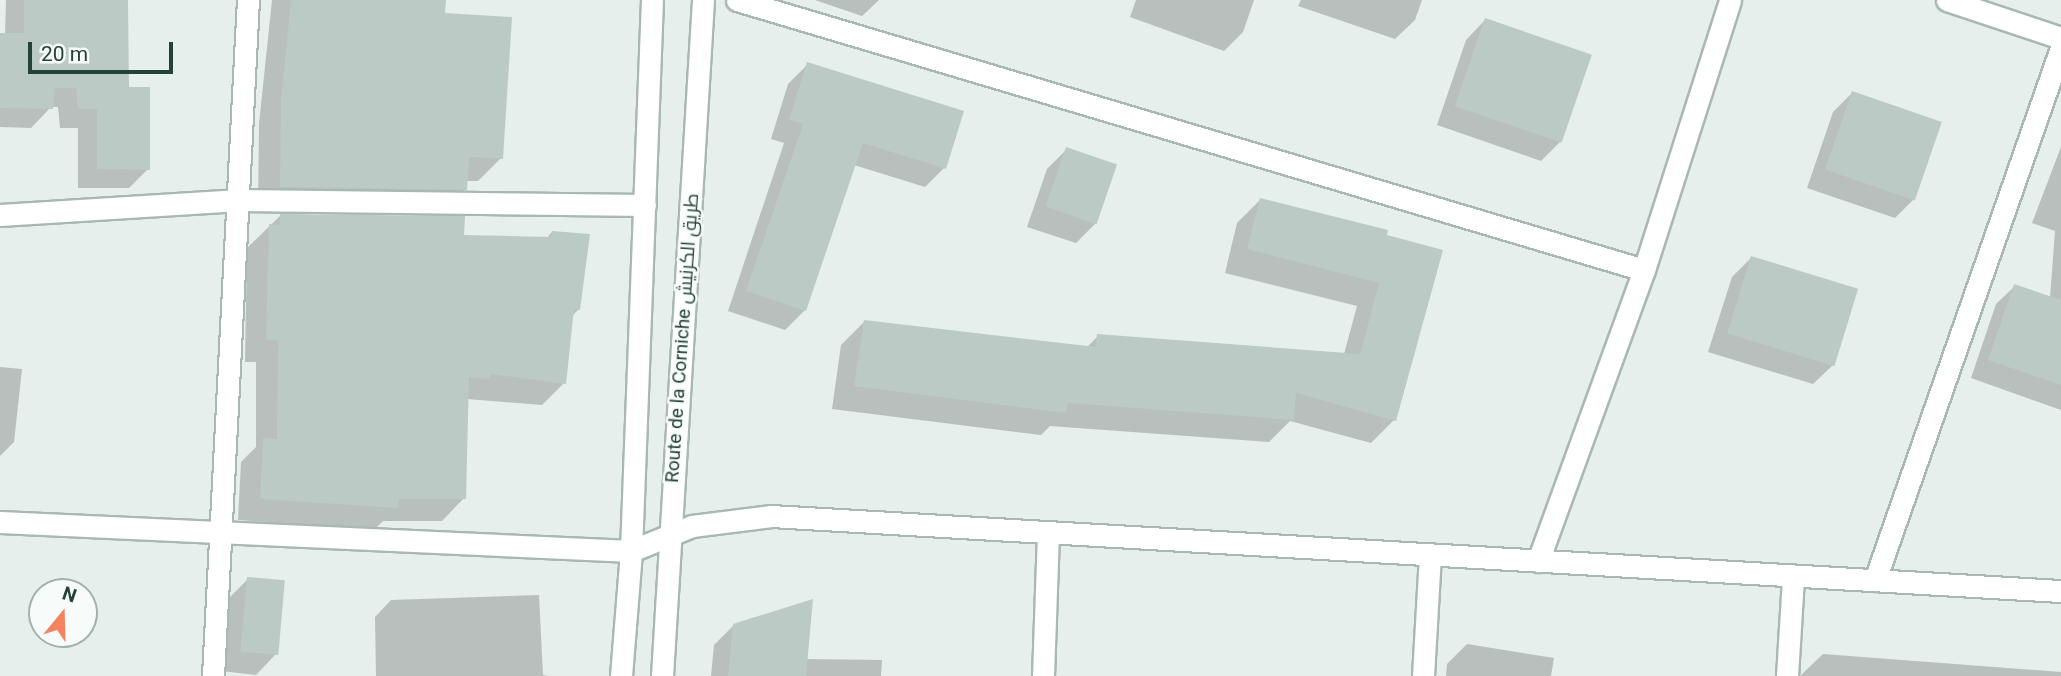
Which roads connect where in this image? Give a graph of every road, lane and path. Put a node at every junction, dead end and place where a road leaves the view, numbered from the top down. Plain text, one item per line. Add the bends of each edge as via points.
1 (248, 0) edge
2 (652, 0) edge
3 (703, 0) edge
4 (737, 0) edge
5 (1730, 0) edge
6 (1947, 0) edge
7 (2061, 38) edge
8 (2061, 48) edge
9 (240, 200) junction
10 (645, 205) junction
11 (0, 215) edge
12 (1644, 270) junction
13 (0, 522) edge
14 (222, 533) junction
15 (670, 535) junction
16 (1048, 535) junction
17 (631, 551) junction
18 (1430, 556) junction
19 (1538, 561) junction
20 (1793, 578) junction
21 (1875, 580) junction
22 (2061, 591) edge
23 (213, 676) edge
24 (621, 676) edge
25 (662, 676) edge
26 (1043, 676) edge
27 (1423, 676) edge
28 (1787, 676) edge

1 - 9 street
2 - 10 street, Route de la Corniche طريق الكرنيش
3 - 15 street, Route de la Corniche طريق الكرنيش
4 - 12 street
5 - 12 street
6 - 7 street
8 - 21 street
9 - 10 street
9 - 11 street
9 - 14 street
10 - 17 street, Route de la Corniche طريق الكرنيش
12 - 19 street
13 - 14 street
14 - 17 street
14 - 23 street
15 - 16 street via 692,526 771,516
15 - 17 street
15 - 25 street, Route de la Corniche طريق الكرنيش
16 - 18 street
16 - 26 street
17 - 24 street, Route de la Corniche طريق الكرنيش
18 - 19 street
18 - 27 street
19 - 20 street
20 - 21 street
20 - 28 street
21 - 22 street

